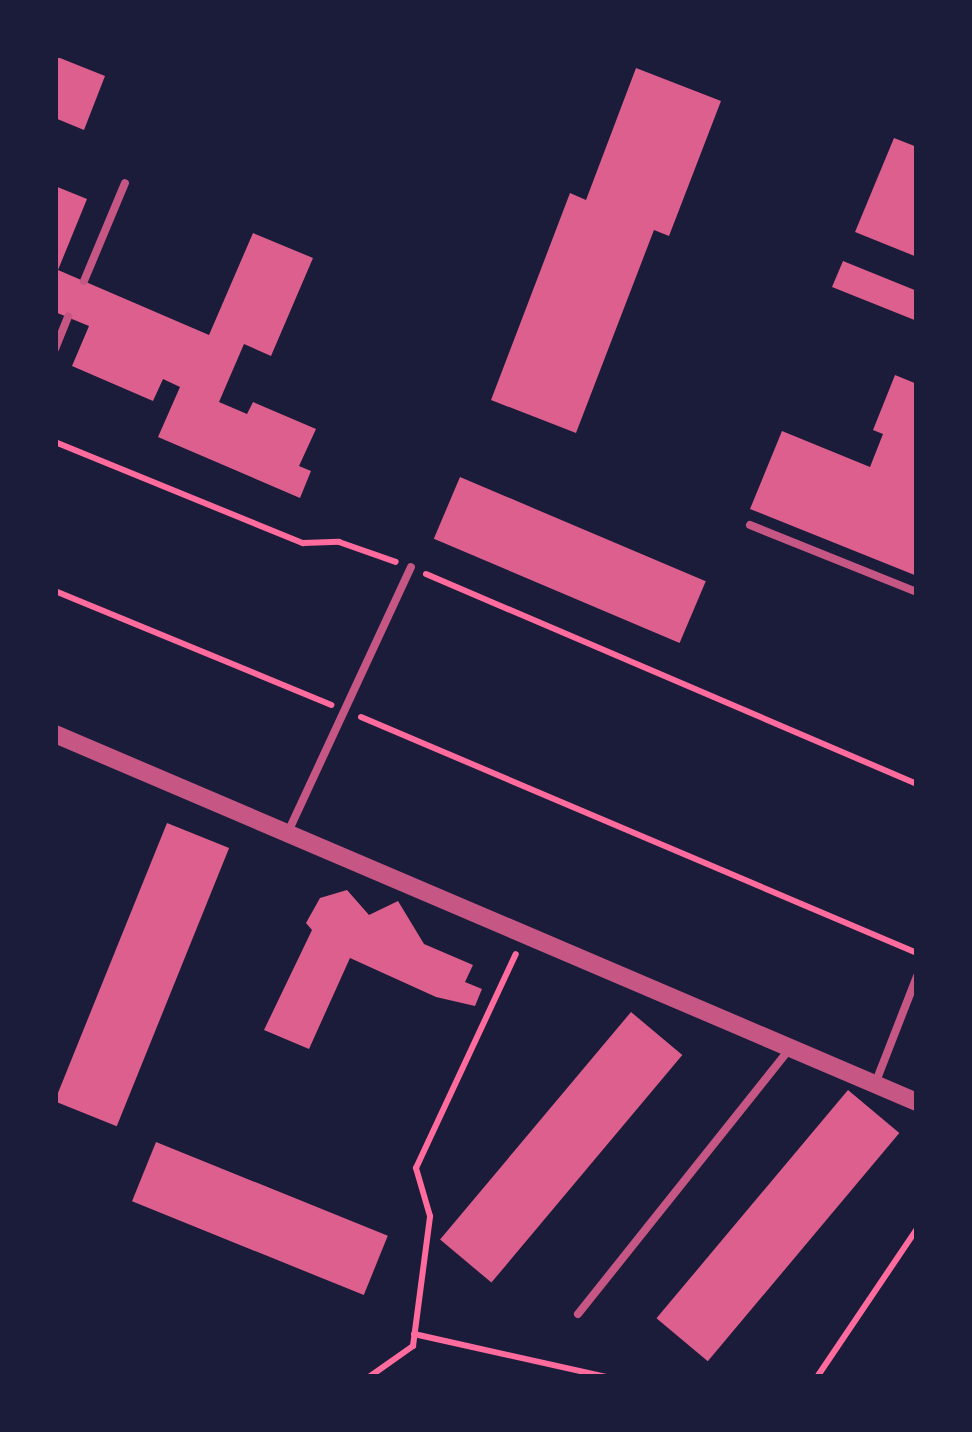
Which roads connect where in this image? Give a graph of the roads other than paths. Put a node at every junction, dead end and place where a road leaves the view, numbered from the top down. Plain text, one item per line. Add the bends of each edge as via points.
1 (125, 183) dead end
2 (84, 281) dead end
3 (68, 317) dead end
4 (55, 349) edge
5 (750, 525) dead end
6 (411, 567) road end
7 (917, 592) edge
8 (55, 734) edge
9 (288, 832) junction
10 (917, 976) edge
11 (790, 1048) junction
12 (875, 1084) junction
13 (917, 1102) edge
14 (578, 1314) dead end

1 - 2 lane
3 - 4 lane
5 - 7 lane
6 - 9 lane
8 - 9 street
9 - 11 street
10 - 12 lane
11 - 12 street
11 - 14 lane
12 - 13 street

